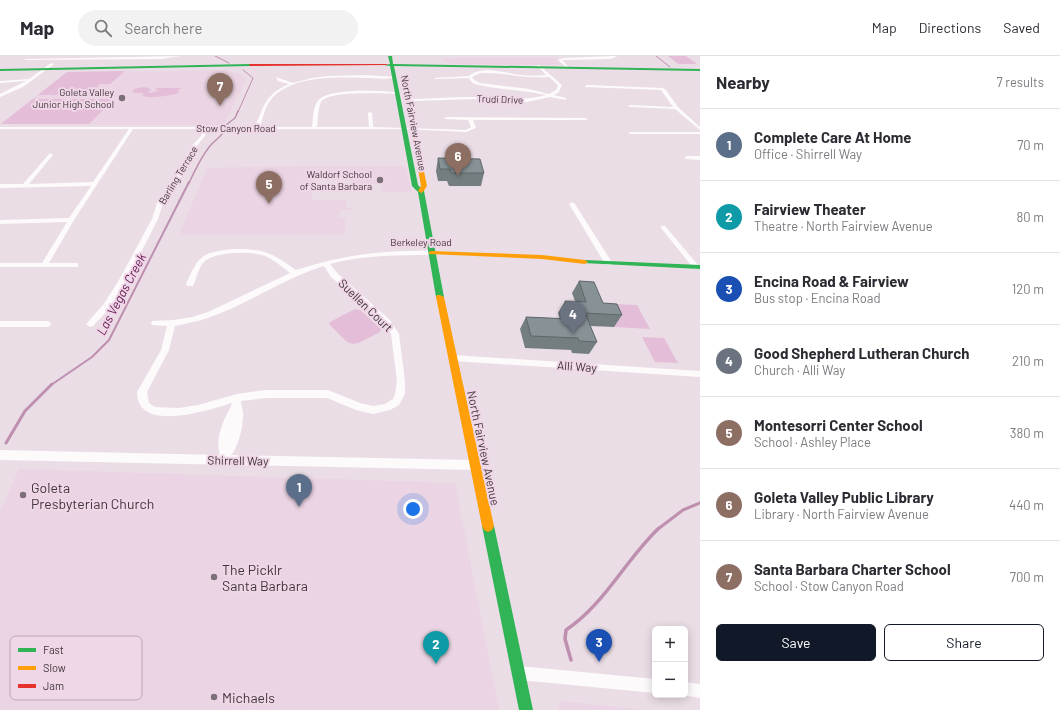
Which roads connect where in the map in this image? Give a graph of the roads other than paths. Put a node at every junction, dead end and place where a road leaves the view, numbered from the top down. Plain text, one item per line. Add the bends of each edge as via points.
1 (65, 56) edge
2 (179, 56) edge
3 (390, 56) edge
4 (396, 56) edge
5 (616, 56) edge
6 (26, 60) dead end
7 (57, 60) junction
8 (566, 66) junction
9 (538, 67) junction
10 (395, 69) junction
11 (44, 70) junction
12 (0, 71) edge
13 (700, 71) edge
14 (549, 76) junction
15 (470, 77) junction
16 (277, 78) dead end
17 (436, 78) dead end
18 (30, 80) junction
19 (0, 82) edge
20 (293, 84) junction
21 (586, 86) dead end
22 (397, 93) junction
23 (551, 95) junction
24 (0, 96) edge
25 (565, 99) dead end
26 (407, 100) junction
27 (630, 106) dead end
28 (676, 108) junction
29 (370, 113) dead end
30 (446, 118) dead end
31 (470, 118) junction
32 (586, 119) dead end
33 (0, 128) edge
34 (132, 128) junction
35 (206, 128) junction
36 (257, 128) junction
37 (314, 128) junction
38 (371, 128) junction
39 (409, 128) junction
40 (700, 129) edge
41 (631, 133) dead end
42 (700, 133) edge
43 (50, 155) dead end
44 (687, 158) dead end
45 (700, 158) edge
46 (94, 184) junction
47 (25, 185) junction
48 (0, 186) edge
49 (572, 204) dead end
50 (71, 220) junction
51 (0, 222) edge
52 (663, 227) dead end
53 (431, 253) junction
54 (326, 262) junction
55 (609, 264) junction
56 (0, 265) edge
57 (44, 265) junction
58 (76, 265) dead end
59 (698, 267) edge
60 (295, 273) junction
61 (190, 284) dead end
62 (155, 323) dead end
63 (48, 324) dead end
64 (90, 324) dead end
65 (171, 324) junction
66 (1, 325) edge
67 (453, 358) junction
68 (700, 374) edge
69 (236, 402) junction
70 (0, 455) edge
71 (225, 457) junction
72 (475, 465) junction
73 (519, 673) junction
74 (652, 686) edge
75 (688, 689) edge
76 (700, 691) edge
77 (526, 710) edge

1 - 7 street
2 - 7 street
3 - 10 main road, North Fairview Avenue
4 - 10 main road, North Fairview Avenue
5 - 8 street via 560,60
6 - 7 street
7 - 11 street
8 - 9 main road
8 - 13 main road
9 - 10 main road
9 - 13 main road
9 - 14 street
10 - 11 main road
10 - 20 street
10 - 22 main road, North Fairview Avenue
10 - 26 main road, North Fairview Avenue
11 - 12 main road
11 - 18 street
14 - 15 street via 487,72 474,73
14 - 23 street via 560,85 558,91
15 - 17 street
15 - 23 street via 479,84
16 - 20 street
18 - 19 street
18 - 24 street
20 - 36 street via 270,98
21 - 28 street via 662,89
22 - 37 street via 344,93 327,96 319,102
22 - 39 main road, North Fairview Avenue
23 - 25 street
23 - 26 street, Trudi Drive via 535,100
26 - 39 main road, North Fairview Avenue
27 - 28 street
28 - 40 street
29 - 38 street
30 - 31 street
31 - 32 street
31 - 39 street, Stow Canyon Road via 474,127 471,130
33 - 34 street, Stow Canyon Road
34 - 35 street, Stow Canyon Road
34 - 46 street
35 - 36 street, Stow Canyon Road
35 - 64 street, Barling Terrace via 161,200 155,219 123,280 106,307
36 - 37 street, Stow Canyon Road
37 - 38 street, Stow Canyon Road
38 - 39 street, Stow Canyon Road
39 - 53 main road, North Fairview Avenue via 415,186 421,191
41 - 42 street
43 - 47 street
44 - 45 street
46 - 47 street
46 - 50 street
47 - 48 street
49 - 55 street
50 - 51 street
50 - 57 street
52 - 59 street
53 - 54 street, Berkeley Road via 365,254
53 - 55 main road, Berkeley Road via 542,257
53 - 67 main road, North Fairview Avenue
54 - 60 street, Berkeley Road
54 - 69 street, Suellen Court via 334,275 387,322 396,334 401,381 400,394 396,402 388,407 373,410 328,394 265,394
55 - 59 main road, Berkeley Road
56 - 57 street
57 - 58 street
60 - 61 street via 264,253 222,253 208,256 203,260 196,268
60 - 65 street, Berkeley Road via 214,313
62 - 65 street, Berkeley Road
63 - 66 street
65 - 69 street, Suellen Court via 165,350 142,392 145,406 153,411 179,412
67 - 68 street, Alli Way
67 - 72 main road, North Fairview Avenue
69 - 71 street via 230,414 222,448
70 - 71 street, Shirrell Way
71 - 72 street, Shirrell Way
72 - 73 main road, North Fairview Avenue
73 - 74 street
73 - 77 main road, North Fairview Avenue
75 - 76 street

